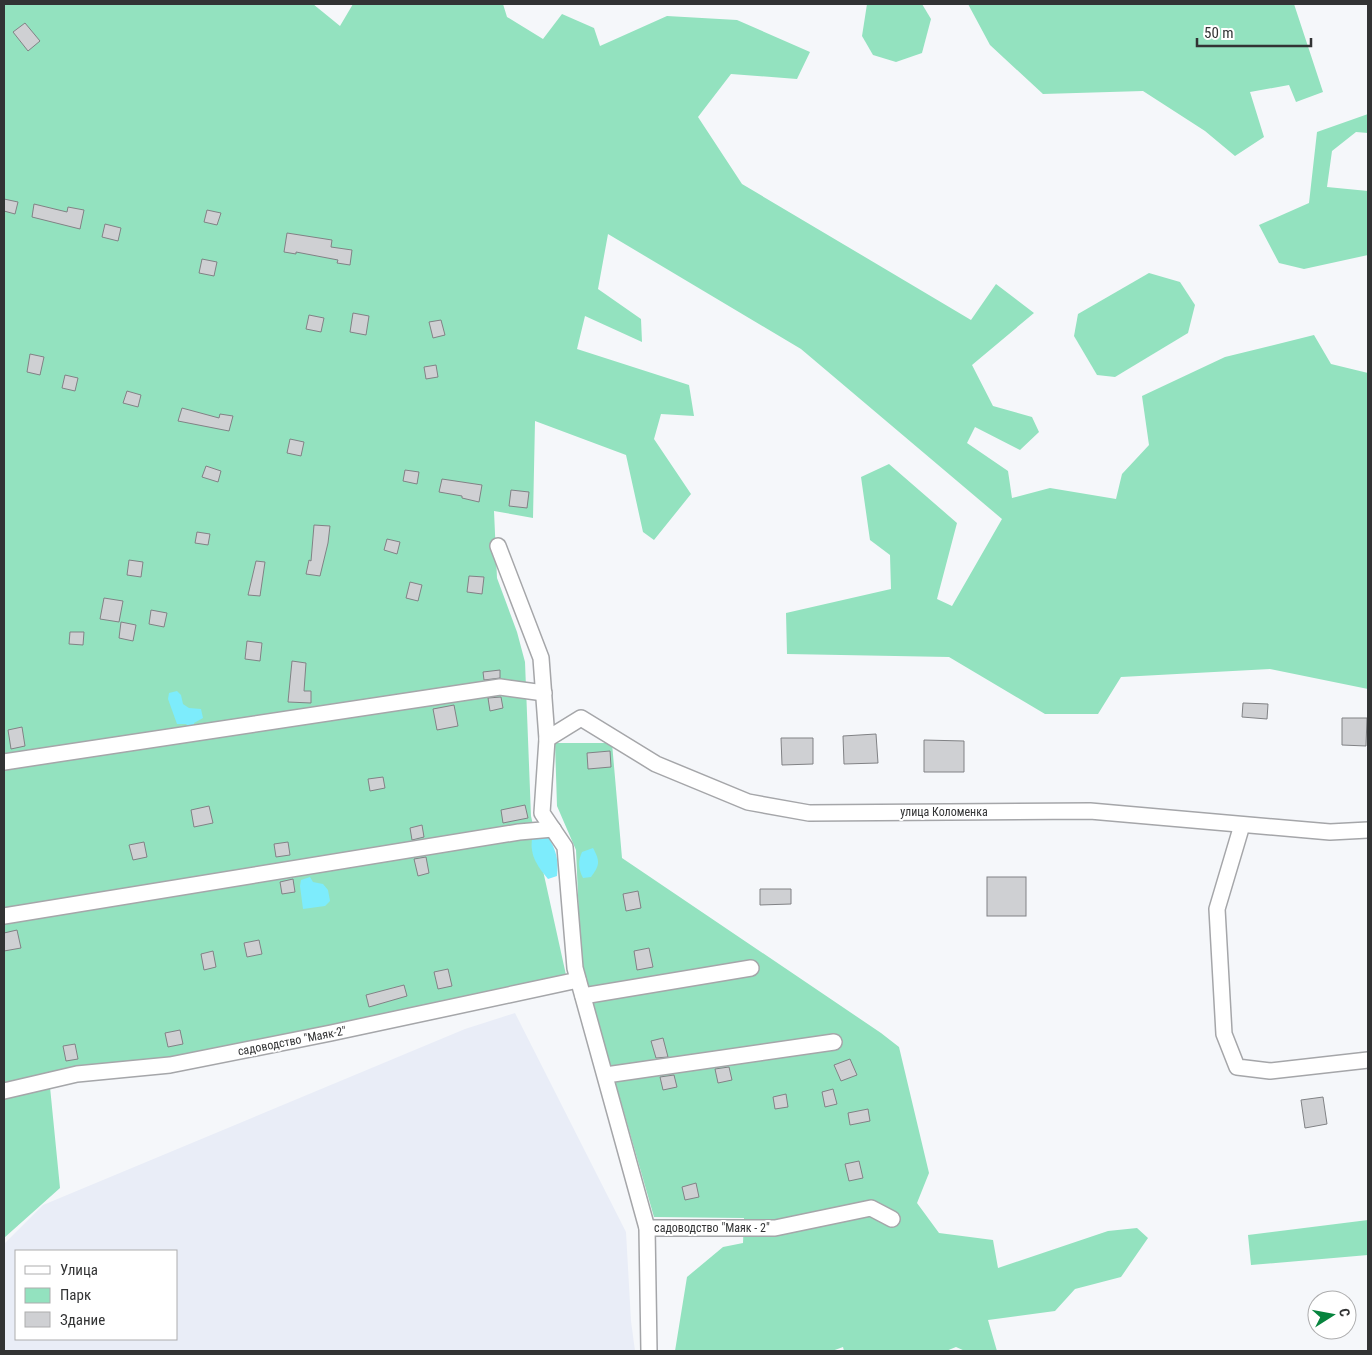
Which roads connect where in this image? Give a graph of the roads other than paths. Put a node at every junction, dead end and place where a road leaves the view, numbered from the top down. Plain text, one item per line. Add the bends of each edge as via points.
1 (498, 546) dead end
2 (544, 693) junction
3 (547, 739) junction
4 (4, 762) edge
5 (1242, 825) junction
6 (553, 829) junction
7 (1368, 830) edge
8 (4, 916) edge
9 (751, 968) dead end
10 (578, 980) junction
11 (583, 996) junction
12 (834, 1042) dead end
13 (1368, 1060) edge
14 (606, 1075) junction
15 (4, 1091) edge
16 (892, 1219) dead end
17 (647, 1228) junction
18 (649, 1351) edge

1 - 2 street via 541,658
2 - 3 street
2 - 4 street via 500,687
3 - 5 street, улица Коломенка via 581,718 656,764 748,802 809,812 1090,811
3 - 6 street via 542,813
5 - 7 street, улица Коломенка via 1330,832
5 - 13 street via 1217,909 1224,1034 1237,1067 1270,1071
6 - 8 street
6 - 10 street via 565,847
9 - 11 street
10 - 11 street
10 - 15 street, садоводство "Маяк-2" via 170,1066 77,1074
11 - 14 street
12 - 14 street
14 - 17 street
16 - 17 street, садоводство "Маяк - 2" via 871,1208 775,1228
17 - 18 street

